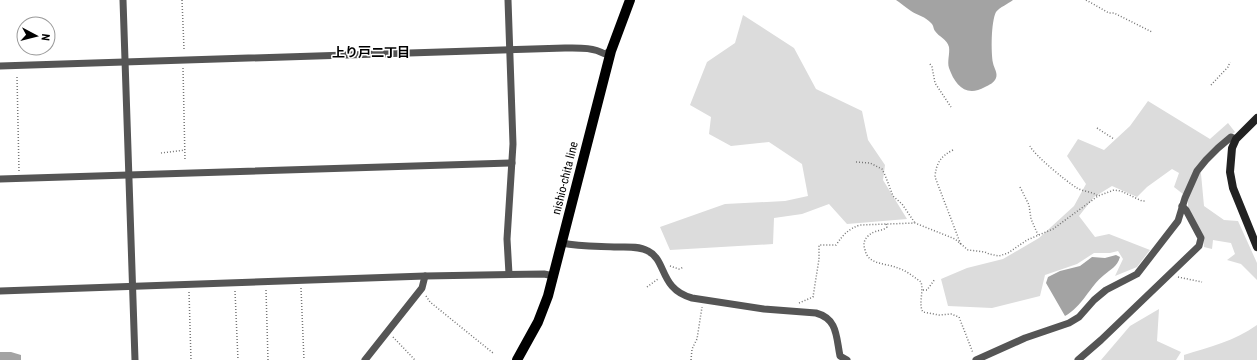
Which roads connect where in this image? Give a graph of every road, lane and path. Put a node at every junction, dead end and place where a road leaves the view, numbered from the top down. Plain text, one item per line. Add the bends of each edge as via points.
1 (123, 0) edge
2 (182, 0) edge
3 (508, 0) edge
4 (630, 0) edge
5 (1086, 0) edge
6 (1152, 32) dead end
7 (184, 48) dead end
8 (510, 50) junction
9 (611, 51) junction
10 (183, 60) junction
11 (125, 62) junction
12 (1230, 62) dead end
13 (930, 64) dead end
14 (0, 66) edge
15 (17, 77) dead end
16 (1211, 85) dead end
17 (951, 107) dead end
18 (1257, 118) edge
19 (1097, 128) dead end
20 (1114, 139) dead end
21 (1236, 139) junction
22 (1030, 146) dead end
23 (185, 150) junction
24 (953, 150) dead end
25 (161, 153) dead end
26 (186, 160) dead end
27 (856, 162) dead end
28 (512, 163) junction
29 (129, 175) junction
30 (19, 178) junction
31 (0, 179) edge
32 (1020, 187) dead end
33 (1098, 196) junction
34 (1146, 201) dead end
35 (1182, 206) junction
36 (915, 223) junction
37 (886, 224) junction
38 (1038, 235) junction
39 (562, 242) junction
40 (961, 245) junction
41 (1257, 247) edge
42 (657, 260) junction
43 (684, 267) dead end
44 (509, 274) junction
45 (664, 275) junction
46 (425, 276) junction
47 (554, 276) junction
48 (1169, 276) junction
49 (935, 279) dead end
50 (301, 281) junction
51 (265, 282) junction
52 (1202, 282) dead end
53 (234, 283) junction
54 (189, 284) junction
55 (133, 286) junction
56 (647, 287) dead end
57 (420, 290) junction
58 (923, 290) junction
59 (0, 291) edge
60 (702, 300) junction
61 (795, 312) junction
62 (388, 331) junction
63 (493, 353) dead end
64 (974, 356) edge
65 (136, 360) edge
66 (191, 360) edge
67 (238, 360) edge
68 (268, 360) edge
69 (304, 360) edge
70 (365, 360) edge
71 (415, 360) edge
72 (517, 360) edge
73 (691, 360) edge
74 (847, 360) edge
75 (1078, 360) edge

1 - 11 street
2 - 7 path
3 - 8 street
4 - 9 main road, nishio-chita line
5 - 6 path
8 - 9 street via 586,48 599,50 605,54
8 - 10 street
8 - 28 street
9 - 39 main road, nishio-chita line
10 - 11 street
10 - 23 path
11 - 14 street
11 - 29 street
12 - 16 path
13 - 17 path via 935,83
15 - 30 path
18 - 21 street
19 - 20 path
21 - 35 street via 1231,137 1226,140 1206,160 1197,172
21 - 41 street via 1232,148 1230,172 1233,188
22 - 33 path via 1077,188
23 - 25 path
23 - 26 path
24 - 40 path via 940,159 935,177
27 - 36 path via 882,169 893,196
28 - 29 street
28 - 44 street via 507,239
29 - 30 street
29 - 55 street
30 - 31 street
32 - 38 path via 1029,205
33 - 34 path via 1114,190
33 - 38 path via 1053,228
35 - 48 street via 1199,233 1201,242
35 - 64 street via 1178,221 1137,274 1106,290 1079,317 1069,323
36 - 37 path
36 - 40 path via 950,237
37 - 58 path via 885,229 874,231 865,240 866,255 881,264 908,272 922,282
37 - 61 path via 852,227 836,245 819,244 820,259 813,297 797,304
38 - 40 path via 999,256 968,250
39 - 42 street via 643,249 653,254
39 - 47 main road, nishio-chita line
42 - 43 path via 663,258 674,268
42 - 45 street
44 - 46 street
44 - 47 street
45 - 56 path
45 - 60 street via 676,291 684,296
46 - 50 street
46 - 57 street
47 - 72 main road, nishio-chita line via 538,322
48 - 52 path
48 - 75 street
49 - 58 path via 927,290
50 - 51 street
50 - 69 path
51 - 53 street
51 - 68 path
53 - 54 street
53 - 67 path
54 - 55 street
54 - 66 path
55 - 59 street
55 - 65 street
57 - 62 street
57 - 63 path via 430,302
58 - 64 path via 923,312 959,317
60 - 61 street
60 - 73 path via 697,339 692,349
61 - 74 street via 816,313 829,319 834,326 840,356
62 - 70 street
62 - 71 path

